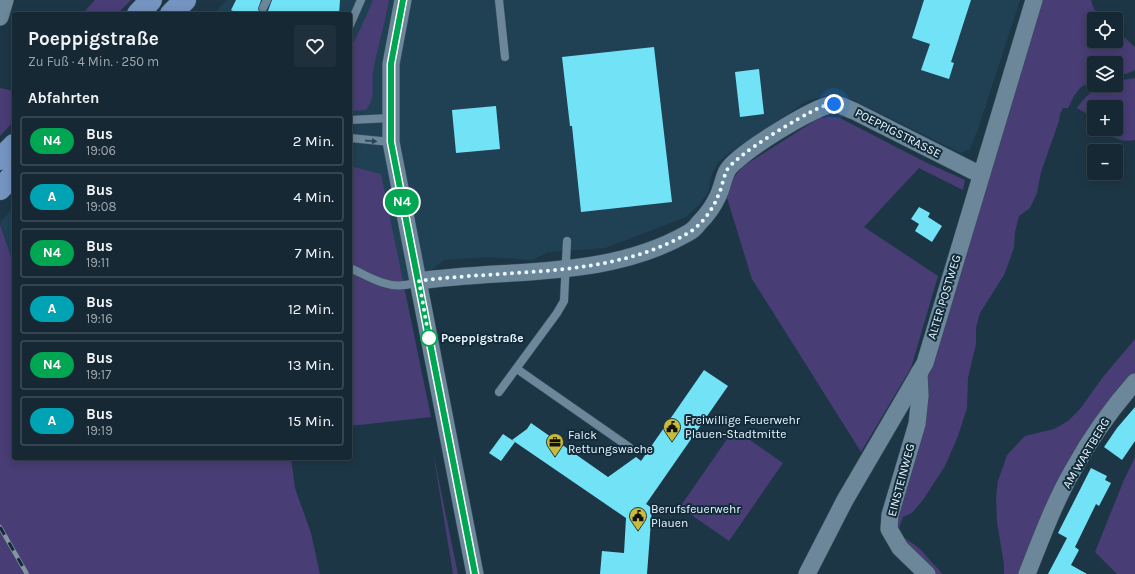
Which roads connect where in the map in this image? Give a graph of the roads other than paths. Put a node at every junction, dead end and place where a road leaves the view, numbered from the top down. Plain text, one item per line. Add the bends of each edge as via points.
1 (5, 0) edge
2 (151, 0) edge
3 (267, 0) edge
4 (362, 0) edge
5 (403, 0) edge
6 (499, 0) edge
7 (1034, 0) edge
8 (263, 8) dead end
9 (140, 12) edge
10 (0, 17) edge
11 (352, 21) edge
12 (506, 57) dead end
13 (390, 118) junction
14 (352, 120) edge
15 (352, 138) edge
16 (391, 142) junction
17 (12, 147) edge
18 (0, 159) edge
19 (981, 175) junction
20 (12, 176) edge
21 (0, 189) edge
22 (567, 241) dead end
23 (352, 269) edge
24 (566, 269) junction
25 (419, 281) junction
26 (516, 369) junction
27 (919, 373) junction
28 (1135, 382) edge
29 (499, 392) dead end
30 (629, 447) dead end
31 (475, 574) edge
32 (807, 574) edge
33 (927, 574) edge
34 (1027, 574) edge

1 - 10 street
2 - 9 main road
3 - 8 lane
4 - 11 lane
5 - 13 street via 391,64
6 - 12 lane
7 - 19 street, ALTER POSTWEG
13 - 14 lane
13 - 16 street
15 -> 16 lane
16 - 25 street
17 - 18 main road
19 - 24 street, POEPPIGSTRASSE via 854,111 834,104 818,108 798,119 739,157 728,170 708,214 690,232 672,242 608,263
19 - 27 street, ALTER POSTWEG via 925,363
20 - 21 main road
22 - 24 lane
23 - 25 lane via 390,285 403,286
24 - 25 street, POEPPIGSTRASSE
24 - 26 lane via 564,301
25 - 31 street
26 - 29 lane
26 - 30 lane
27 - 32 street, ALTER POSTWEG via 845,500
27 - 33 street, EINSTEINWEG via 917,424 890,515 889,529 900,548
28 - 34 street, AM WARTBERG via 1073,470

